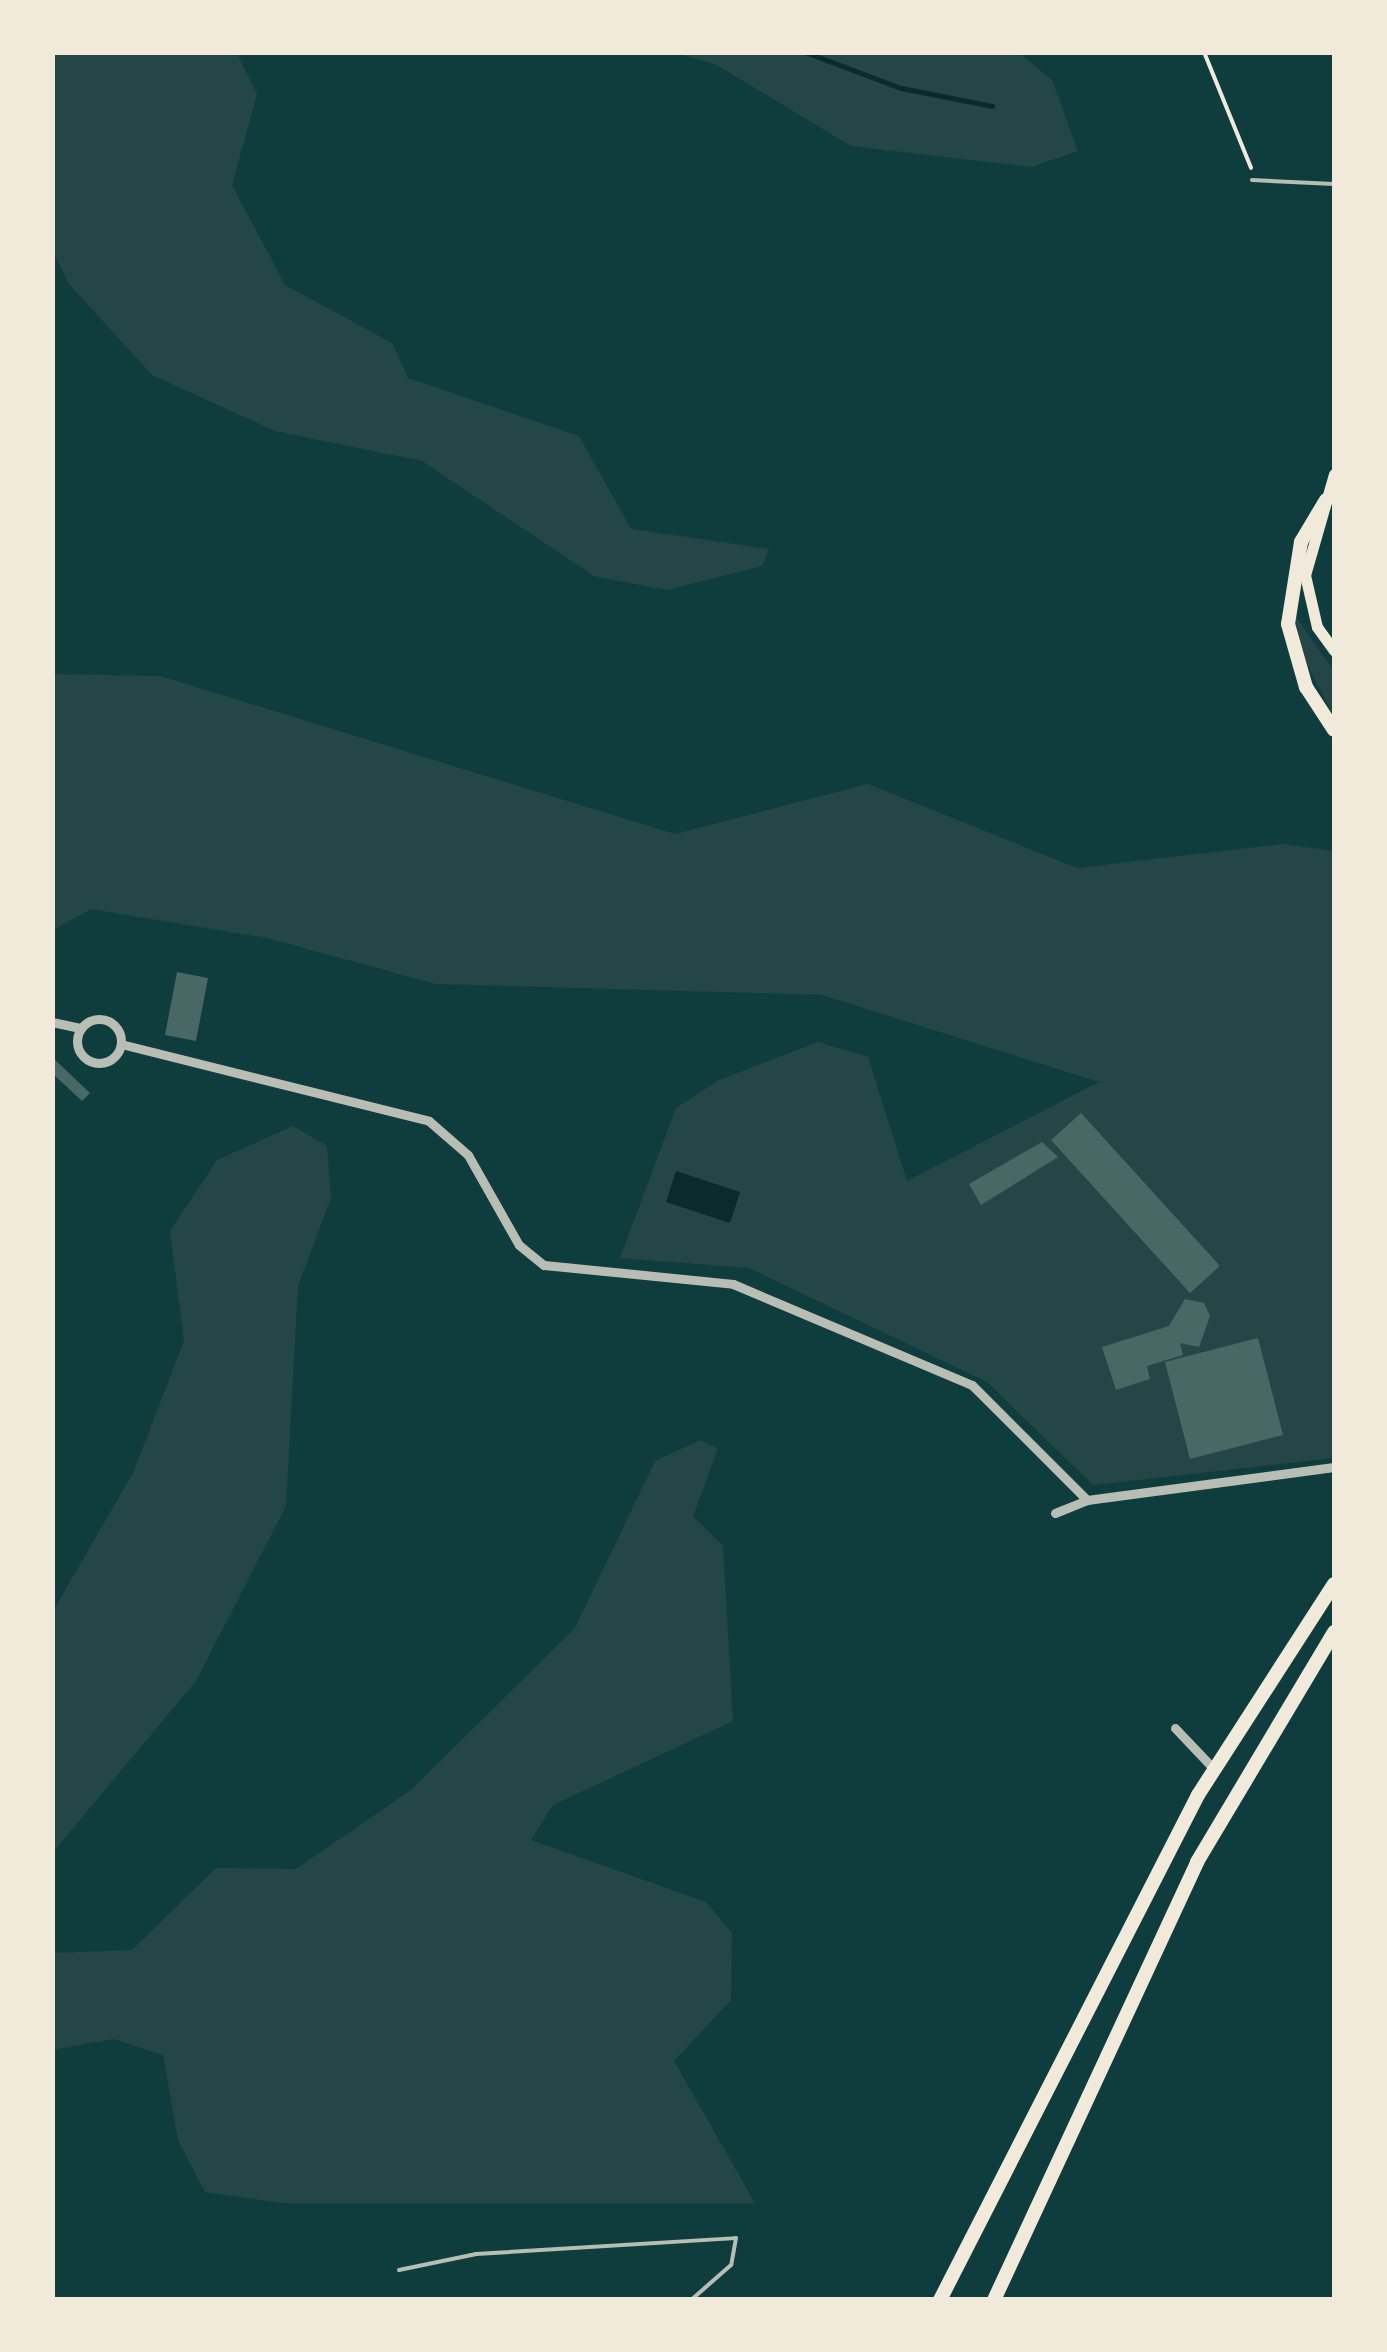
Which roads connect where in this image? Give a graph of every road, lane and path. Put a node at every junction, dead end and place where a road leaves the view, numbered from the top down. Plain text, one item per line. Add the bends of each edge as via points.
1 (1204, 52) edge
2 (1252, 180) joint
3 (1334, 184) edge
4 (1334, 474) edge
5 (1326, 500) junction
6 (1334, 650) edge
7 (1334, 730) edge
8 (52, 1022) edge
9 (80, 1028) junction
10 (121, 1044) junction
11 (1334, 1466) edge
12 (1086, 1500) junction
13 (1055, 1513) dead end
14 (1334, 1584) edge
15 (1334, 1632) edge
16 (1175, 1728) dead end
17 (1213, 1768) junction
18 (399, 2270) dead end
19 (690, 2300) edge
20 (940, 2300) edge
21 (994, 2300) edge

1 - 2 path
2 - 3 lane
4 - 5 main road
5 - 6 main road via 1305,575 1317,627
5 - 7 highway via 1301,542 1288,624 1306,687
8 - 9 street
9 - 10 street via 107,1021
9 - 10 street via 78,1050 88,1061 110,1061
10 - 12 street via 429,1121 468,1156 520,1246 544,1265 733,1284 972,1385
11 - 12 street
12 - 13 street
14 - 17 highway
15 - 21 highway via 1197,1862
16 - 17 street
17 - 20 highway
18 - 19 lane via 476,2254 736,2238 731,2265

